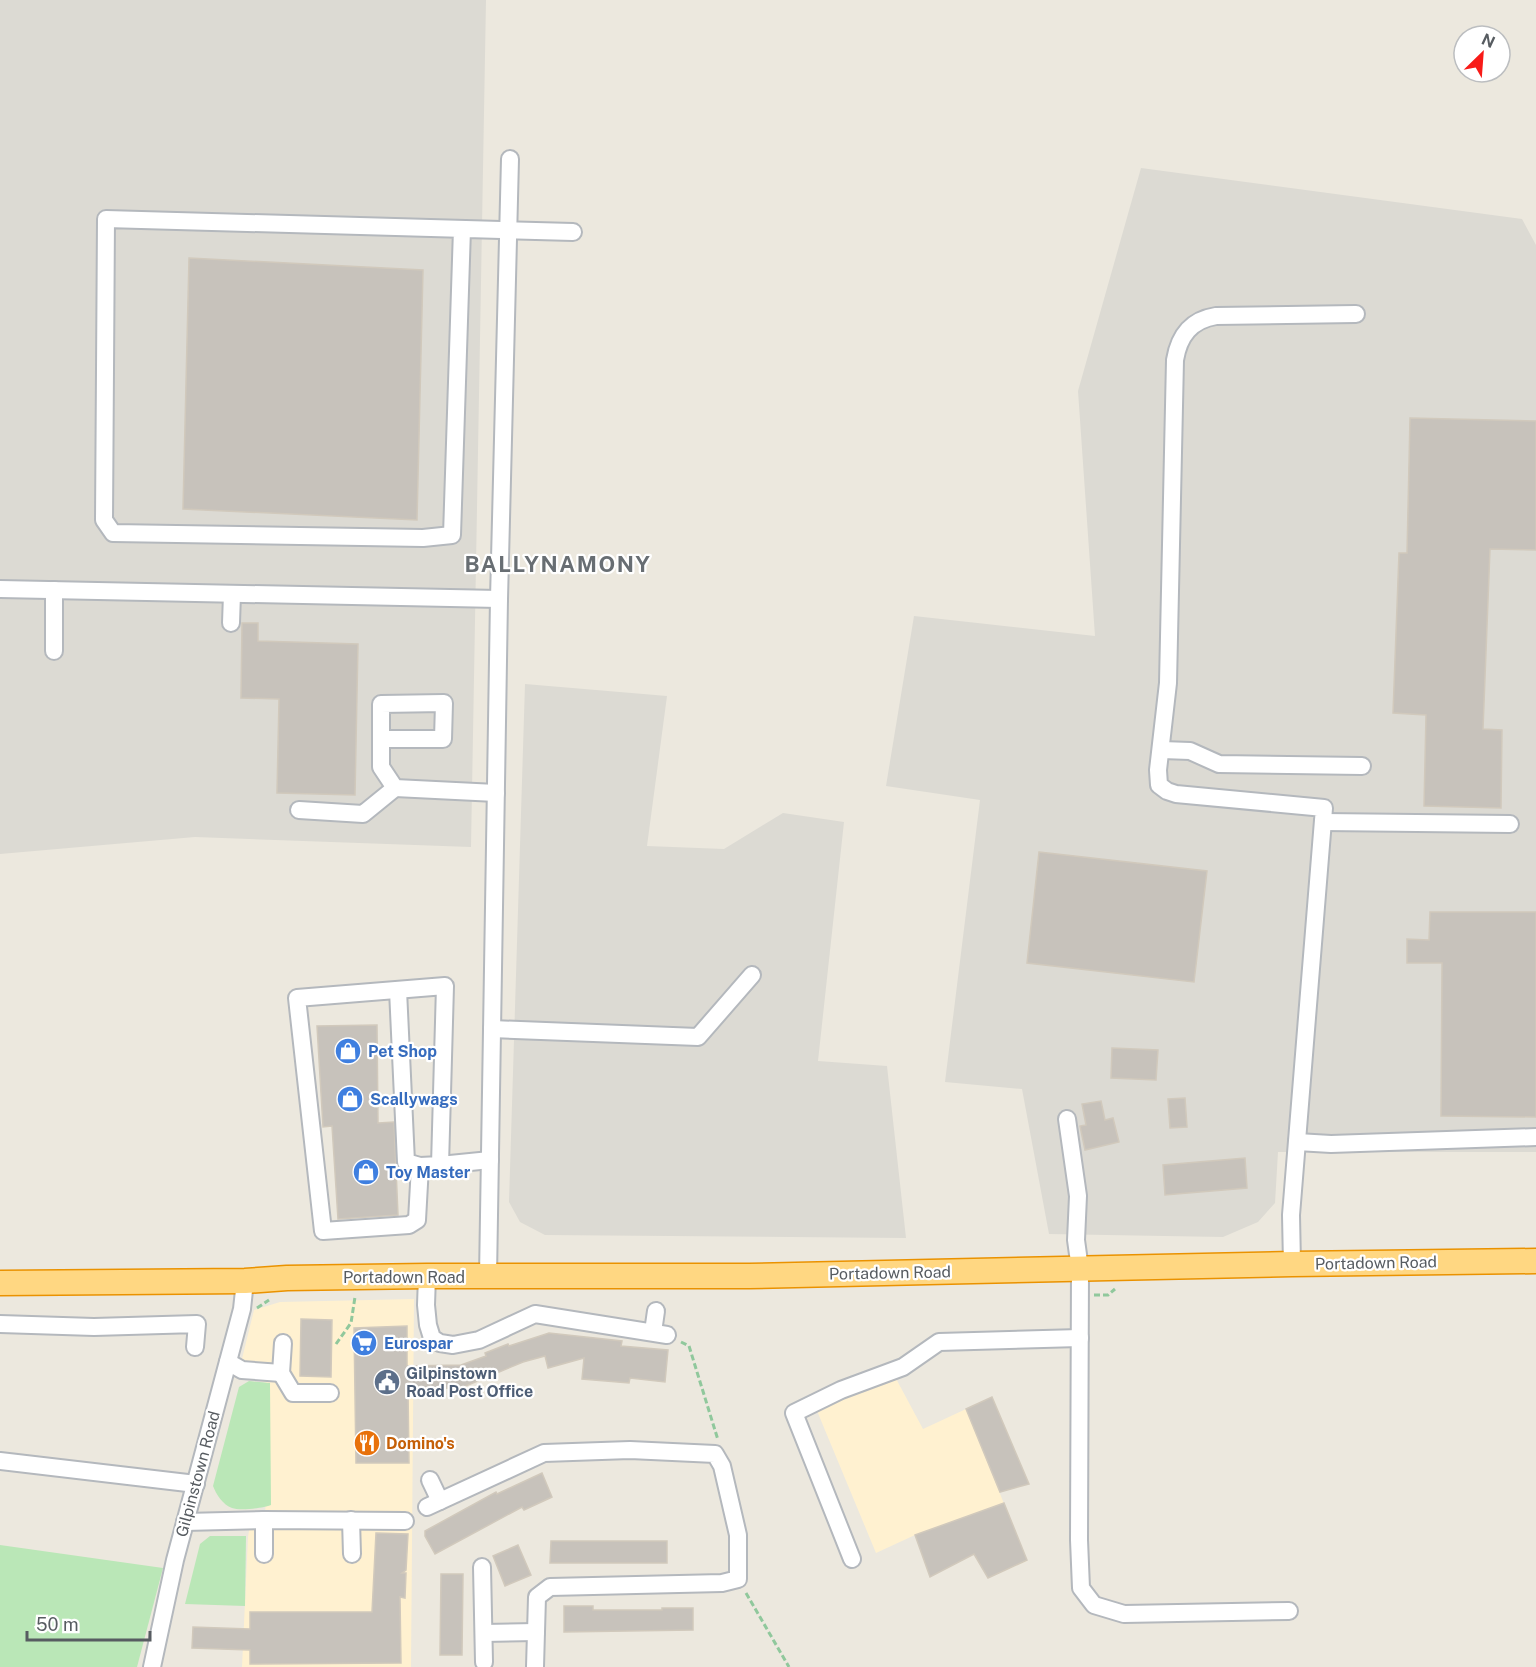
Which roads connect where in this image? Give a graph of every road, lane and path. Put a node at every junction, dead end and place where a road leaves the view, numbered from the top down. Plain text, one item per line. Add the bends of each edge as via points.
1 (510, 159) dead end
2 (462, 229) junction
3 (507, 231) junction
4 (573, 232) dead end
5 (1356, 314) dead end
6 (0, 589) edge
7 (54, 590) junction
8 (232, 594) junction
9 (499, 599) junction
10 (231, 623) dead end
11 (54, 651) dead end
12 (381, 739) dead end
13 (1161, 750) junction
14 (1362, 766) dead end
15 (395, 788) junction
16 (496, 793) junction
17 (298, 810) dead end
18 (1323, 822) junction
19 (1510, 824) dead end
20 (752, 975) dead end
21 (398, 990) junction
22 (492, 1029) junction
23 (1066, 1119) dead end
24 (1536, 1137) edge
25 (1297, 1142) junction
26 (490, 1160) junction
27 (440, 1165) junction
28 (420, 1166) junction
29 (1536, 1261) edge
30 (1292, 1264) junction
31 (1080, 1269) junction
32 (427, 1276) junction
33 (489, 1277) junction
34 (245, 1281) junction
35 (0, 1283) edge
36 (355, 1295) dead end
37 (656, 1311) dead end
38 (0, 1324) edge
39 (660, 1333) junction
40 (1080, 1338) junction
41 (283, 1343) dead end
42 (336, 1344) dead end
43 (195, 1347) dead end
44 (228, 1362) junction
45 (281, 1373) junction
46 (330, 1394) dead end
47 (716, 1454) junction
48 (0, 1461) edge
49 (430, 1480) dead end
50 (196, 1484) junction
51 (264, 1520) junction
52 (351, 1520) junction
53 (405, 1521) dead end
54 (185, 1522) junction
55 (264, 1554) dead end
56 (352, 1554) dead end
57 (852, 1558) dead end
58 (482, 1567) dead end
59 (738, 1578) junction
60 (1290, 1611) dead end
61 (536, 1632) junction
62 (484, 1633) junction
63 (484, 1662) dead end
64 (152, 1667) edge
65 (535, 1667) edge
66 (789, 1667) edge

1 - 3 street
2 - 2 street via 106,219 104,520 112,533 423,538 452,535
2 - 3 street
3 - 4 street
3 - 9 street
5 - 13 street via 1204,318 1192,325 1177,347 1168,683
6 - 7 street
7 - 8 street
7 - 11 street
8 - 9 street
8 - 10 street
9 - 16 street
12 - 15 street via 381,767
13 - 14 street via 1190,752 1219,764
13 - 18 street via 1158,779 1167,791 1324,808
15 - 16 street
15 - 17 street via 363,814
16 - 22 street
18 - 19 street
18 - 25 street
20 - 22 street via 698,1037
21 - 27 street via 445,986
21 - 28 street via 406,1162
21 - 28 street via 297,998 323,1231 409,1225 417,1220
22 - 26 street
23 - 31 street via 1078,1196 1076,1240
24 - 25 street
25 - 30 street via 1291,1215
26 - 27 street
26 - 33 street
27 - 28 street
29 - 30 highway, Portadown Road
30 - 31 highway, Portadown Road
31 - 33 highway, Portadown Road
31 - 40 street
32 - 33 highway, Portadown Road
32 - 34 highway, Portadown Road
32 - 39 street via 428,1325 432,1338 440,1343 479,1340 535,1314
34 - 35 highway, Portadown Road
34 - 44 street, Gilpinstown Road
36 - 42 path via 351,1323
37 - 39 street
38 - 43 street via 196,1324
39 - 47 path via 689,1346 718,1440
40 - 57 street via 939,1342 903,1367 794,1413
40 - 60 street via 1081,1587 1094,1605 1124,1614
41 - 45 street
44 - 45 street via 242,1370
44 - 50 street, Gilpinstown Road
45 - 46 street via 293,1393
47 - 49 street via 630,1450 544,1453 434,1504
47 - 59 street via 738,1535
48 - 50 street
50 - 54 street, Gilpinstown Road
51 - 52 street
51 - 54 street
51 - 55 street
52 - 53 street
52 - 56 street
54 - 64 street, Gilpinstown Road
58 - 62 street
59 - 61 street via 722,1583 550,1587 537,1597
59 - 66 path
61 - 62 street
61 - 65 street
62 - 63 street

